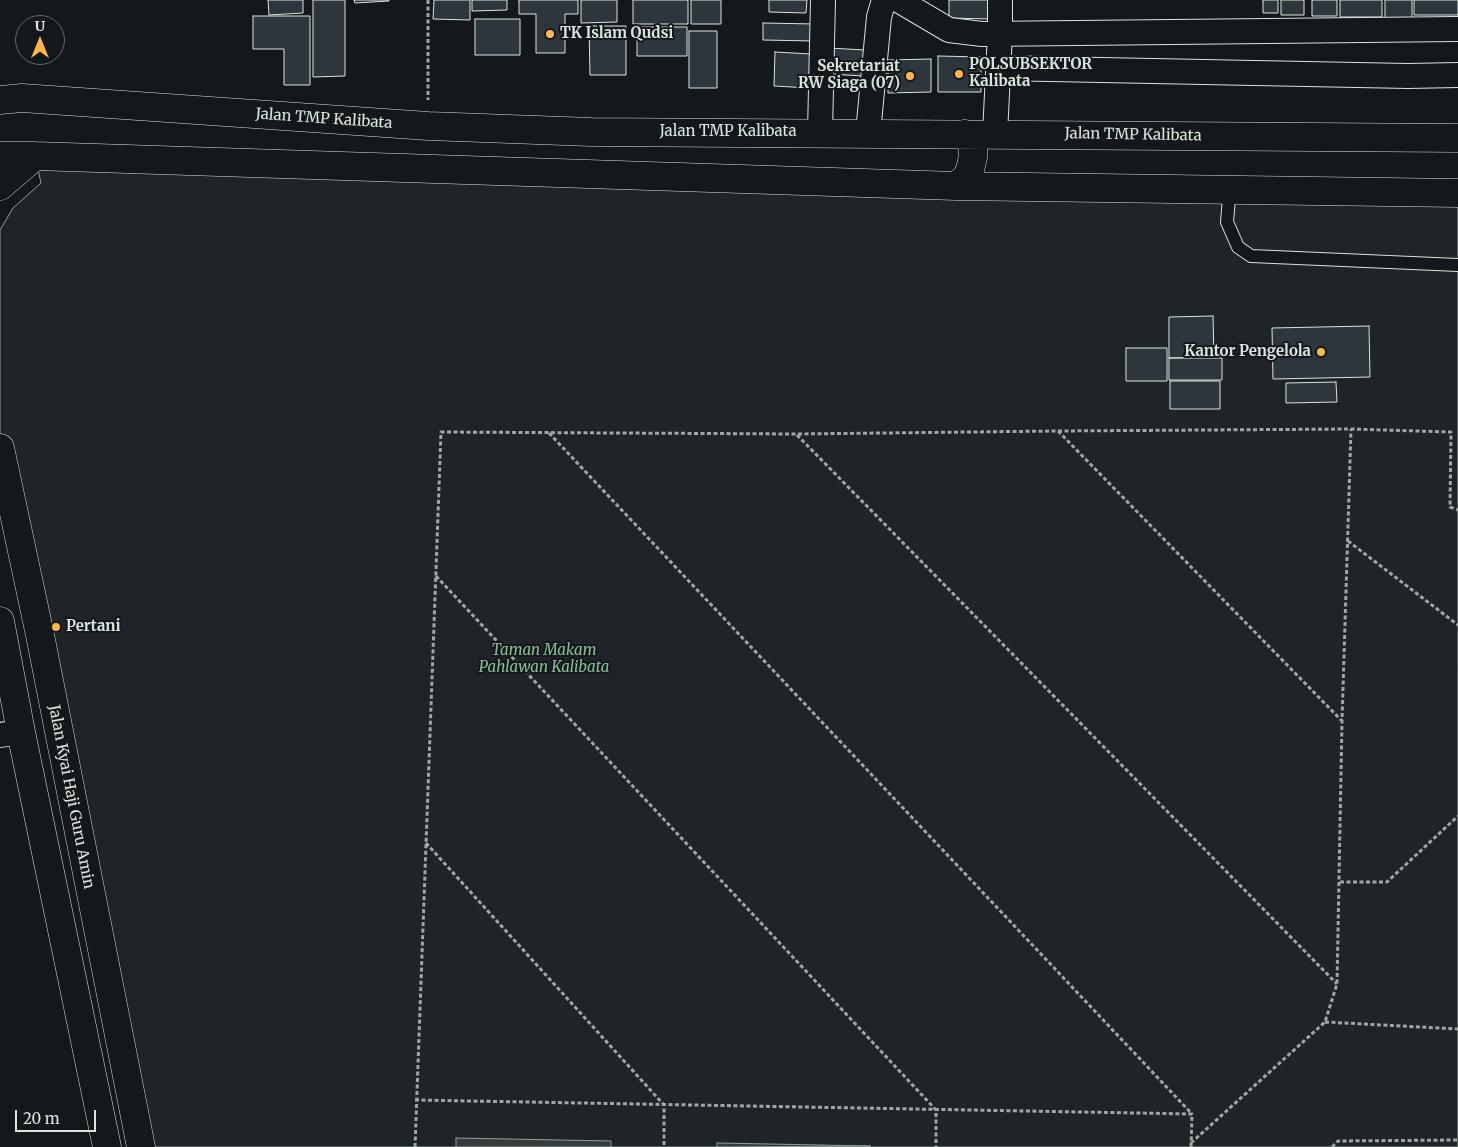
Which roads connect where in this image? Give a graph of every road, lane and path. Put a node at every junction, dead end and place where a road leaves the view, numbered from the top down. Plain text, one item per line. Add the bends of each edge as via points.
1 (428, 0) edge
2 (823, 0) edge
3 (884, 0) edge
4 (898, 0) edge
5 (1000, 0) edge
6 (1458, 29) edge
7 (1000, 33) junction
8 (998, 68) junction
9 (1458, 75) edge
10 (0, 84) edge
11 (11, 99) edge
12 (428, 126) junction
13 (820, 132) junction
14 (868, 133) junction
15 (964, 134) junction
16 (995, 134) junction
17 (1458, 138) edge
18 (0, 156) edge
19 (35, 156) junction
20 (0, 186) edge
21 (956, 186) junction
22 (1458, 193) edge
23 (1229, 198) dead end
24 (1458, 265) edge
25 (1351, 429) junction
26 (1058, 430) junction
27 (548, 433) junction
28 (796, 434) junction
29 (0, 448) edge
30 (1458, 510) edge
31 (1348, 541) junction
32 (436, 576) junction
33 (0, 622) edge
34 (1458, 625) edge
35 (1342, 721) junction
36 (10, 733) edge
37 (1458, 816) edge
38 (426, 843) junction
39 (1339, 882) junction
40 (1337, 984) junction
41 (1325, 1022) junction
42 (1458, 1029) edge
43 (416, 1100) junction
44 (664, 1105) junction
45 (936, 1110) junction
46 (1192, 1114) junction
47 (1458, 1140) edge
48 (1191, 1145) edge
49 (107, 1147) edge
50 (140, 1147) edge
51 (415, 1147) edge
52 (664, 1147) edge
53 (936, 1147) edge
54 (1332, 1147) edge

1 - 12 path
2 - 13 street
3 - 14 street via 879,16
4 - 7 street via 949,30
5 - 7 street
6 - 7 street
7 - 8 street
8 - 9 street
8 - 16 street
10 - 11 main road
11 - 12 main road, Jalan TMP Kalibata
12 - 13 main road, Jalan TMP Kalibata via 592,132
13 - 14 main road, Jalan TMP Kalibata
14 - 15 main road, Jalan TMP Kalibata
15 - 16 main road, Jalan TMP Kalibata
15 - 21 main road via 971,143 972,157 966,178
16 - 17 main road, Jalan TMP Kalibata
18 - 19 main road
19 - 20 main road
19 - 21 main road
21 - 22 main road
23 - 24 lane via 1227,222 1238,247 1251,256
25 - 26 path
25 - 30 path via 1451,432 1450,507
25 - 31 path
26 - 28 path
26 - 35 path
27 - 28 path
27 - 32 path via 440,432
27 - 46 path
28 - 40 path
29 - 50 main road, Jalan Kyai Haji Guru Amin
31 - 34 path
31 - 35 path
32 - 38 path
32 - 45 path
33 - 36 main road
35 - 39 path
36 - 49 main road
37 - 39 path via 1387,882
38 - 43 path
38 - 44 path
39 - 40 path
40 - 41 path
41 - 42 path
41 - 48 path
43 - 44 path
43 - 51 path
44 - 45 path
44 - 52 path
45 - 46 path
45 - 53 path
46 - 48 path
47 - 54 path via 1338,1141

